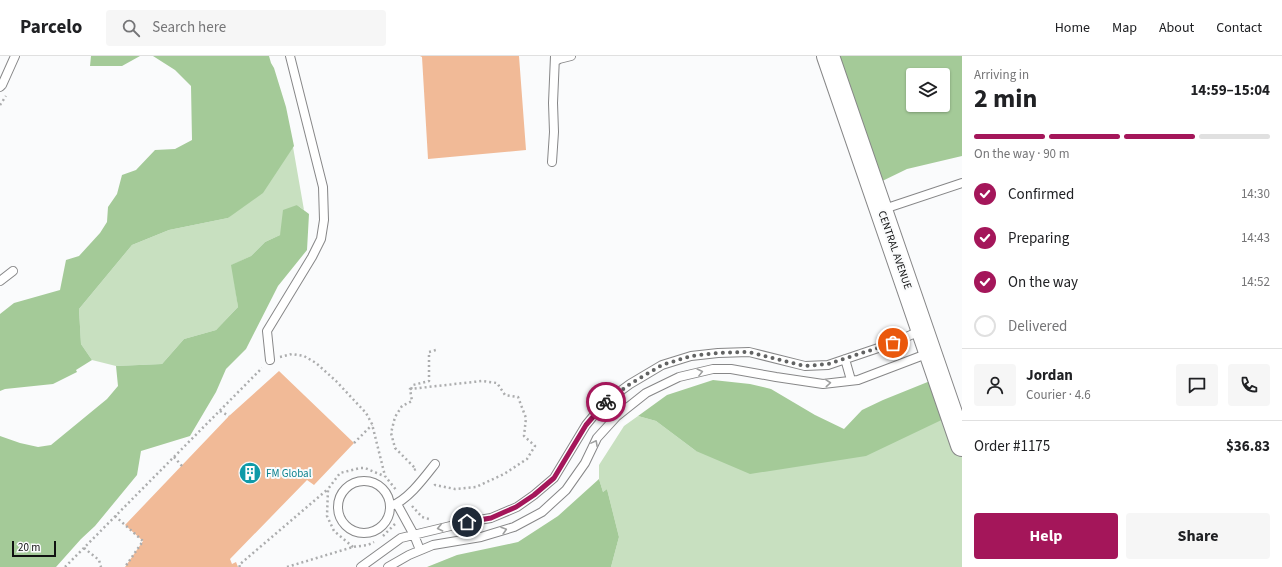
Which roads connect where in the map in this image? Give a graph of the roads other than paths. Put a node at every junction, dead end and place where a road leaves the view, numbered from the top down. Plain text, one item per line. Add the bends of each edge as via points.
1 (15, 56) edge
2 (290, 56) edge
3 (571, 56) edge
4 (828, 56) edge
5 (556, 59) edge
6 (0, 87) edge
7 (552, 162) dead end
8 (962, 184) edge
9 (881, 210) junction
10 (13, 271) dead end
11 (0, 281) edge
12 (922, 330) junction
13 (930, 353) junction
14 (845, 359) junction
15 (270, 360) road end
16 (852, 380) junction
17 (962, 444) edge
18 (435, 464) dead end
19 (397, 503) junction
20 (414, 535) junction
21 (420, 550) junction
22 (361, 567) edge
23 (388, 567) edge

1 - 6 lane
2 - 15 lane via 323,187 324,220 321,239 312,257 267,331
3 - 5 lane
4 - 9 main road, CENTRAL AVENUE
5 - 7 lane
8 - 9 lane
9 - 12 main road, CENTRAL AVENUE
10 - 11 lane
12 - 13 main road, CENTRAL AVENUE
12 - 14 lane
13 - 16 lane
13 - 17 main road, CENTRAL AVENUE
14 - 16 lane
14 -> 20 lane via 805,366 748,352 691,356 662,365 604,403 586,425 554,478 534,495 516,507 491,518
21 -> 16 lane via 514,527 542,512 566,490 585,463 598,438 617,416 646,393 679,377 713,369 731,369 823,384
18 - 19 lane via 417,486
19 - 19 lane via 378,484 361,480 352,483 340,495 338,513 347,527 363,534 376,531 386,523
19 - 20 lane
20 - 21 lane
20 - 22 lane via 401,538
21 - 23 lane

